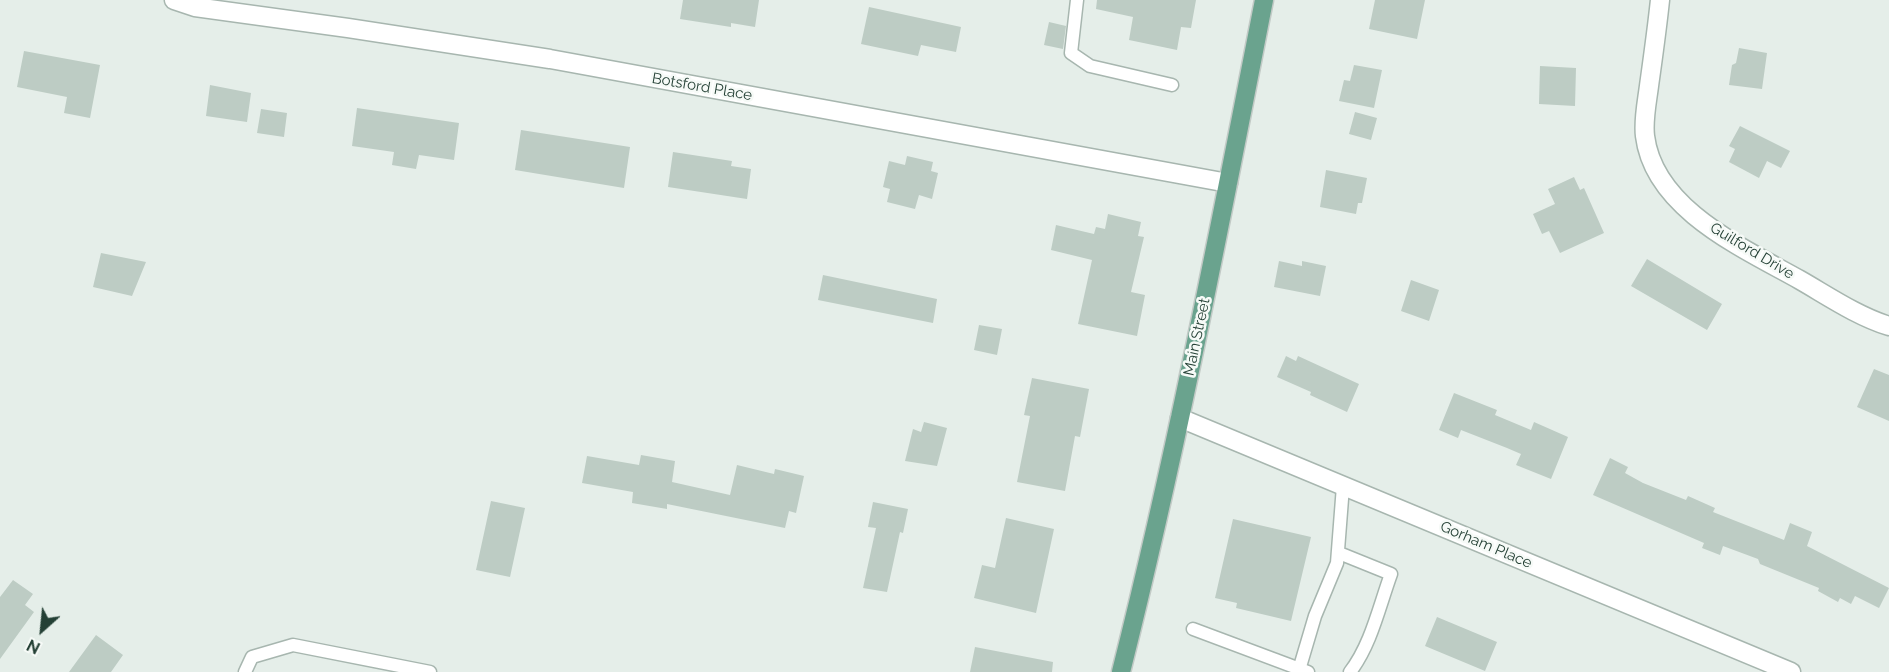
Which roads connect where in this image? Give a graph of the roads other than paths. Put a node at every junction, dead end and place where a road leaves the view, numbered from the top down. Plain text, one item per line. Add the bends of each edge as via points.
1 (174, 0) edge
2 (1077, 0) edge
3 (1264, 0) edge
4 (1660, 0) edge
5 (1172, 85) dead end
6 (1228, 183) junction
7 (1889, 326) edge
8 (1180, 418) junction
9 (1342, 486) junction
10 (1339, 553) junction
11 (1192, 628) dead end
12 (1304, 671) edge
13 (245, 672) edge
14 (430, 672) edge
15 (1121, 672) edge
16 (1350, 672) edge
17 (1791, 672) edge

1 - 6 street, Botsford Place via 195,7 550,59
2 - 5 lane via 1071,54 1090,66
3 - 6 main road, Main Street
4 - 7 street, Guilford Drive via 1645,136 1653,163 1666,186 1686,208 1722,236 1847,307
6 - 8 main road, Main Street
8 - 9 street, Gorham Place
8 - 15 main road, Main Street
9 - 10 lane
9 - 17 street, Gorham Place
10 - 12 lane via 1315,616
10 - 16 lane via 1391,574 1359,661
11 - 12 lane
13 - 14 lane via 252,657 293,645

